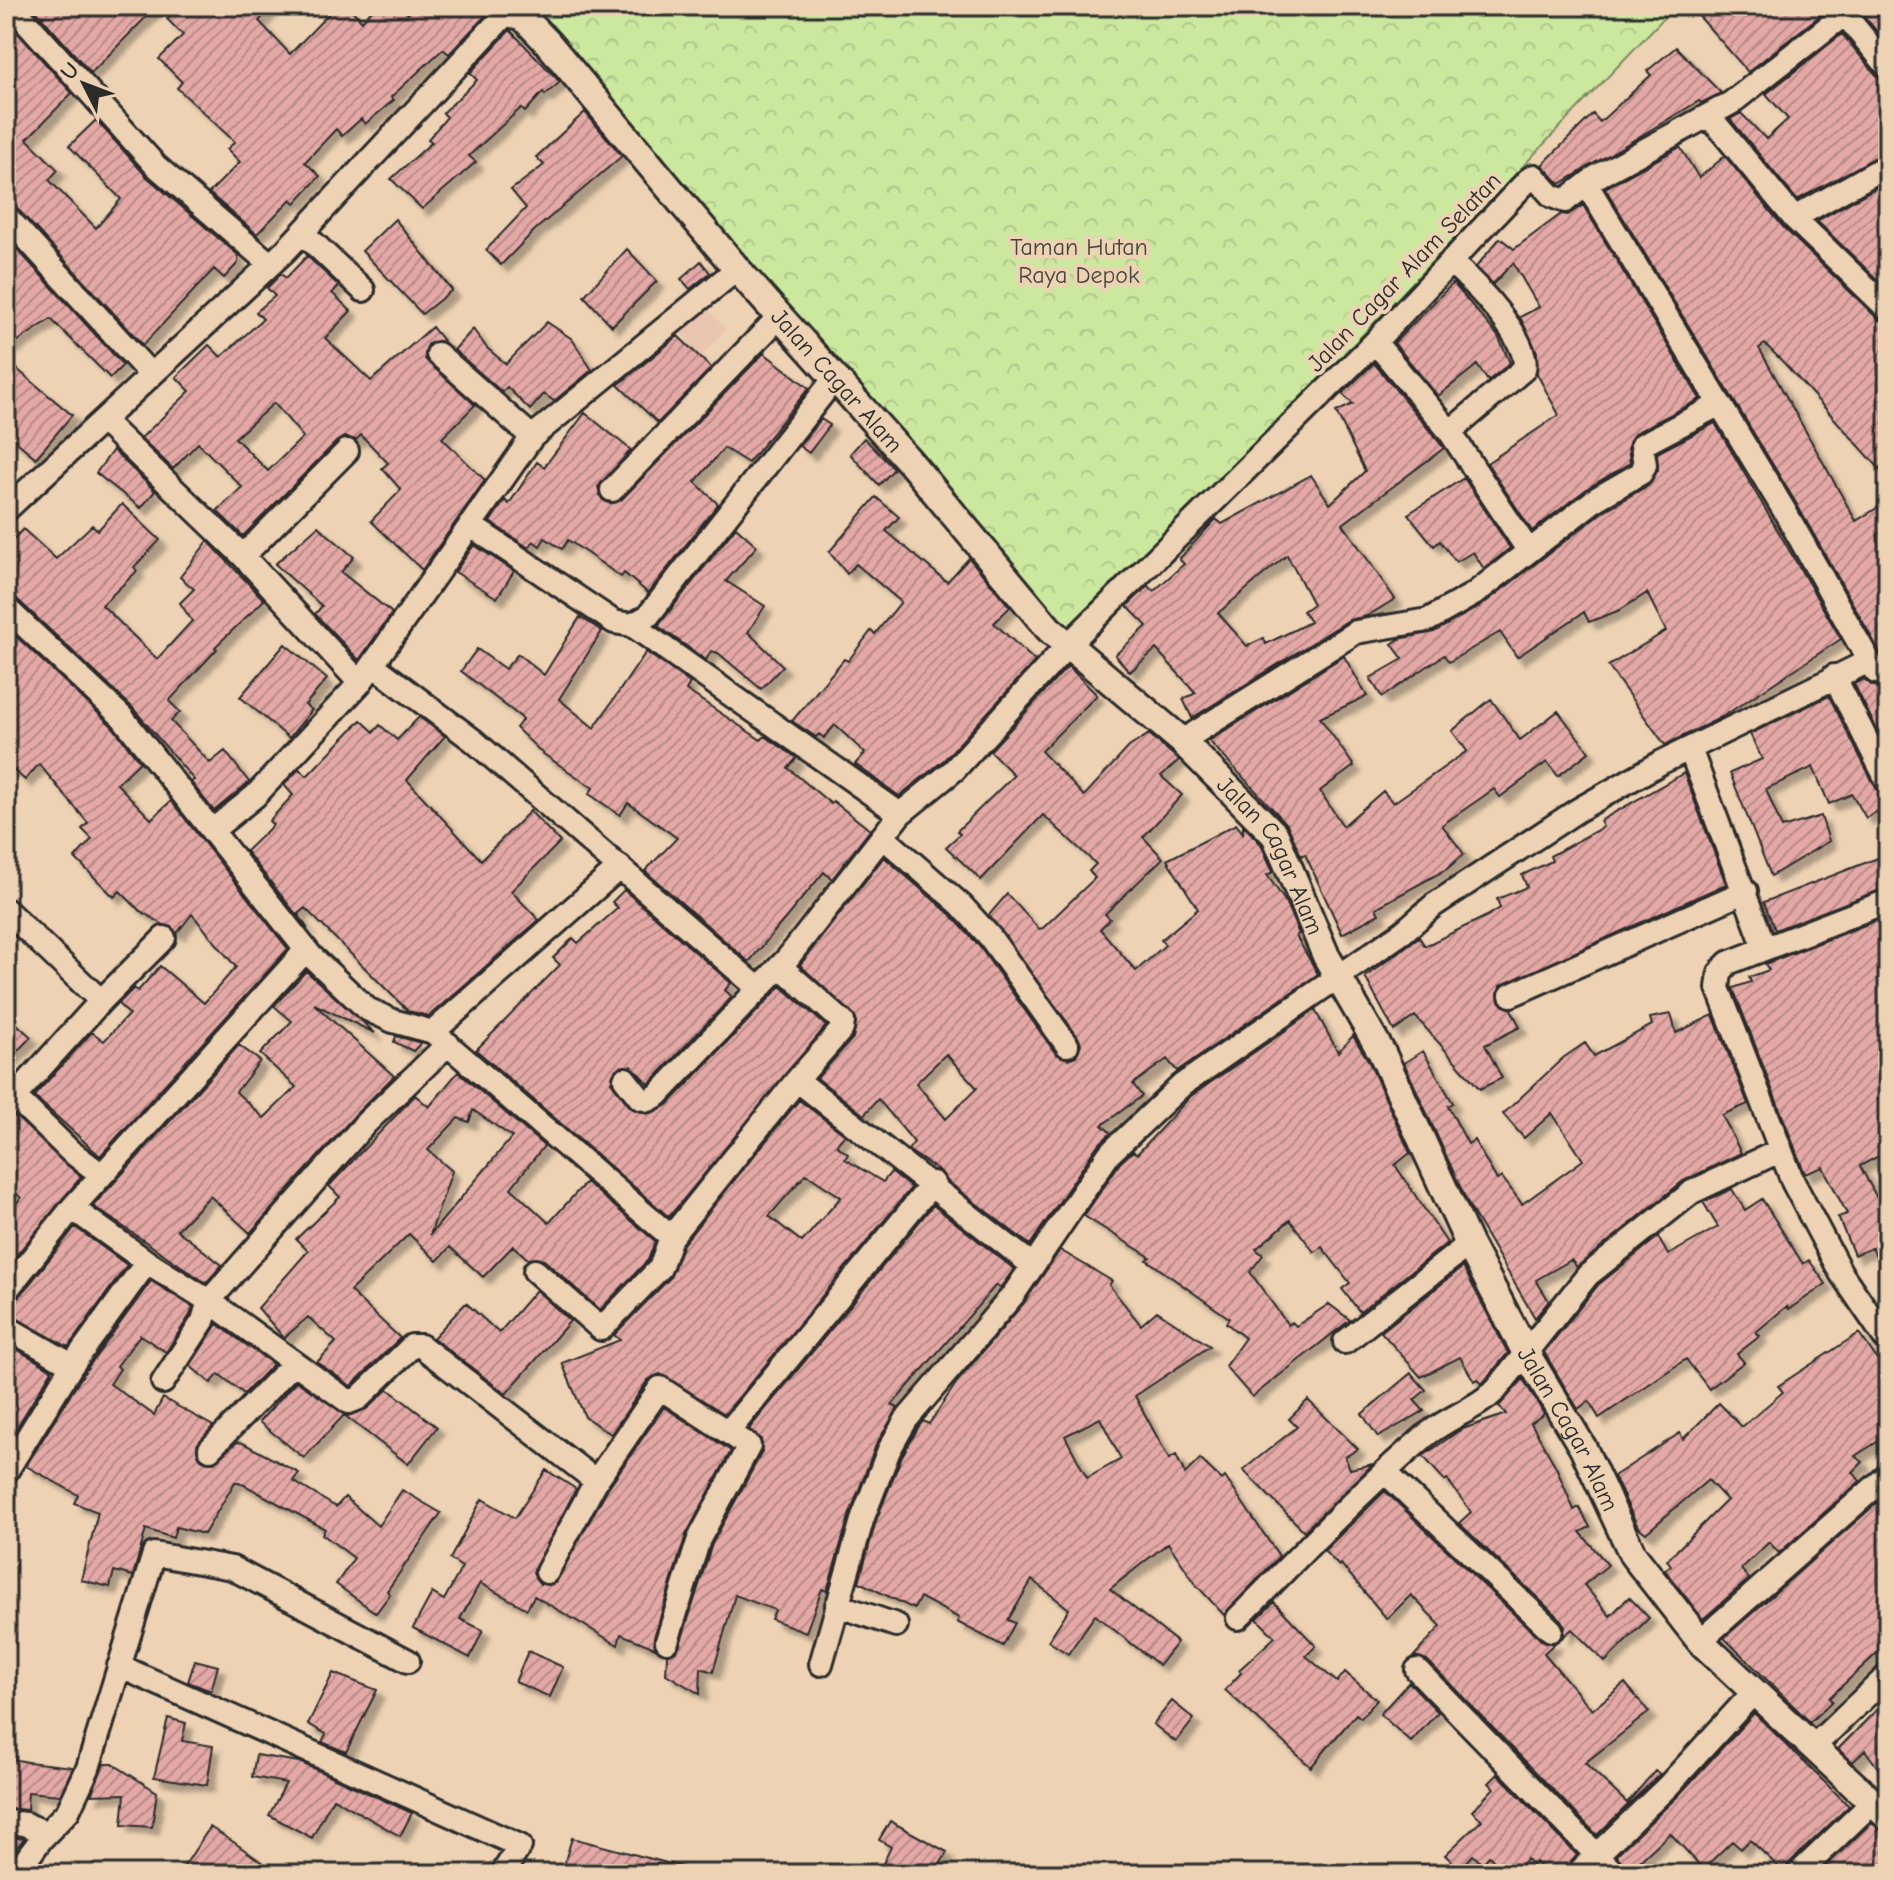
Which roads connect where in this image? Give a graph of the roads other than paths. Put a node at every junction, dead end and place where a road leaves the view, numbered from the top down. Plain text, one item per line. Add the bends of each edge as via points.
1 (12, 6) edge
2 (506, 8) edge
3 (1849, 10) edge
4 (1888, 67) edge
5 (1710, 117) junction
6 (1888, 165) edge
7 (1587, 185) junction
8 (6, 216) edge
9 (1794, 218) junction
10 (303, 233) junction
11 (1451, 262) junction
12 (270, 264) junction
13 (737, 269) junction
14 (363, 290) dead end
15 (1888, 309) edge
16 (780, 316) junction
17 (1375, 342) junction
18 (438, 354) dead end
19 (151, 375) junction
20 (835, 378) junction
21 (1720, 404) junction
22 (103, 421) junction
23 (1450, 432) junction
24 (532, 437) junction
25 (347, 451) dead end
26 (612, 490) dead end
27 (10, 499) edge
28 (470, 525) junction
29 (1528, 550) junction
30 (243, 556) junction
31 (6, 608) edge
32 (632, 625) junction
33 (1067, 646) junction
34 (1869, 661) junction
35 (366, 674) junction
36 (1888, 674) edge
37 (1834, 676) junction
38 (1182, 741) junction
39 (1690, 749) junction
40 (1888, 782) edge
41 (900, 814) junction
42 (214, 829) junction
43 (883, 837) junction
44 (620, 867) junction
45 (1746, 891) junction
46 (1888, 901) edge
47 (6, 910) edge
48 (164, 938) dead end
49 (1765, 948) junction
50 (306, 950) junction
51 (780, 966) junction
52 (1337, 977) junction
53 (759, 989) junction
54 (1511, 995) dead end
55 (101, 1001) junction
56 (440, 1038) junction
57 (1067, 1045) dead end
58 (625, 1079) dead end
59 (797, 1080) junction
60 (9, 1097) edge
61 (1779, 1151) junction
62 (102, 1175) junction
63 (933, 1183) junction
64 (72, 1208) junction
65 (671, 1237) junction
66 (1469, 1244) junction
67 (147, 1262) junction
68 (1032, 1265) junction
69 (535, 1271) dead end
70 (6, 1291) edge
71 (209, 1301) junction
72 (6, 1327) edge
73 (1345, 1342) dead end
74 (1888, 1342) edge
75 (1526, 1353) junction
76 (293, 1364) junction
77 (72, 1365) junction
78 (163, 1382) dead end
79 (728, 1432) junction
80 (210, 1449) dead end
81 (6, 1472) edge
82 (1385, 1472) junction
83 (1888, 1475) edge
84 (596, 1481) junction
85 (547, 1572) dead end
86 (837, 1605) junction
87 (1238, 1618) dead end
88 (896, 1625) dead end
89 (1551, 1630) dead end
90 (667, 1641) dead end
91 (1700, 1641) junction
92 (408, 1661) dead end
93 (821, 1664) dead end
94 (119, 1666) junction
95 (1417, 1670) dead end
96 (1888, 1675) edge
97 (1754, 1692) junction
98 (1814, 1746) junction
99 (1881, 1810) edge
100 (6, 1822) edge
101 (47, 1833) junction
102 (1599, 1857) junction
103 (9, 1874) edge
104 (502, 1874) edge
105 (1577, 1874) edge
106 (1615, 1874) edge
107 (1798, 1874) edge

1 - 12 street via 156,166
2 - 10 street
2 - 13 street, Jalan Cagar Alam via 522,16 548,43
3 - 4 street
3 - 5 street, Jalan Cagar Alam Selatan
5 - 7 street, Jalan Cagar Alam Selatan
5 - 9 street
6 - 9 street
7 - 11 street, Jalan Cagar Alam Selatan via 1565,201 1552,196 1534,176
7 - 21 street
8 - 19 street
9 - 15 street
10 - 12 street
10 - 14 street
11 - 17 street, Jalan Cagar Alam Selatan
11 - 23 street via 1519,340 1526,360 1524,369
12 - 19 street
13 - 16 street, Jalan Cagar Alam
13 - 24 street
16 - 20 street, Jalan Cagar Alam
16 - 26 street
17 - 23 street
17 - 33 street, Jalan Cagar Alam Selatan
18 - 24 street
19 - 22 street
20 - 32 street via 648,616
20 - 33 street, Jalan Cagar Alam
21 - 29 street via 1642,445 1641,473
21 - 34 street
22 - 27 street
22 - 30 street
23 - 29 street
24 - 28 street
25 - 30 street
28 - 32 street via 614,622
28 - 35 street
29 - 38 street via 1474,594 1428,620 1356,632
30 - 35 street
31 - 42 street via 122,717
32 - 41 street
33 - 38 street, Jalan Cagar Alam
33 - 41 street, Jalan Cagar Alam Selatan via 954,770
34 - 36 street via 1876,672
34 - 37 street
35 - 42 street via 255,796
35 - 44 street via 474,741
37 - 39 street
37 - 40 street
38 - 52 street, Jalan Cagar Alam via 1275,835
39 - 45 street
39 - 52 street via 1578,810
41 - 43 street, Jalan Cagar Alam Selatan
42 - 50 street
43 - 51 street, Jalan Cagar Alam Selatan
43 - 57 street via 970,916
44 - 53 street
44 - 56 street
45 - 49 street
45 - 54 street
46 - 49 street
47 - 55 street
48 - 55 street
49 - 61 street via 1728,963 1718,988
50 - 56 street via 367,1009
50 - 62 street
51 - 53 street, Jalan Cagar Alam Selatan
51 - 59 street via 843,1022
52 - 66 street, Jalan Cagar Alam via 1382,1053
52 - 68 street via 1182,1085 1141,1121 1100,1166
53 - 58 street, Jalan Cagar Alam Selatan via 658,1095 640,1098
55 - 60 street
56 - 65 street
56 - 71 street
59 - 63 street
59 - 65 street
60 - 62 street
61 - 74 street via 1841,1273
61 - 75 street via 1692,1192 1630,1240 1588,1275
62 - 64 street
63 - 68 street
63 - 79 street
64 - 67 street
64 - 70 street
65 - 69 street via 660,1268 601,1329
66 - 73 street
66 - 75 street, Jalan Cagar Alam
67 - 71 street
67 - 77 street
68 - 86 street via 996,1317 906,1420 863,1517
71 - 76 street
71 - 78 street via 203,1321
72 - 77 street
75 - 82 street via 1480,1405 1444,1422
75 - 91 street, Jalan Cagar Alam via 1583,1448 1625,1542
76 - 80 street
76 - 84 street via 354,1402 412,1346 421,1346
77 - 81 street
79 - 84 street via 658,1387
79 - 90 street via 749,1449 699,1539
82 - 87 street
82 - 89 street
83 - 91 street
84 - 85 street
86 - 88 street
86 - 93 street
91 - 97 street, Jalan Cagar Alam
92 - 94 street via 232,1568 154,1554
94 - 101 street via 88,1768 68,1811
94 - 104 street via 520,1846
95 - 102 street
96 - 98 street
97 - 98 street, Jalan Cagar Alam
97 - 102 street
98 - 99 street, Jalan Cagar Alam
99 - 107 street
100 - 101 street
101 - 103 street
102 - 105 street
102 - 106 street

